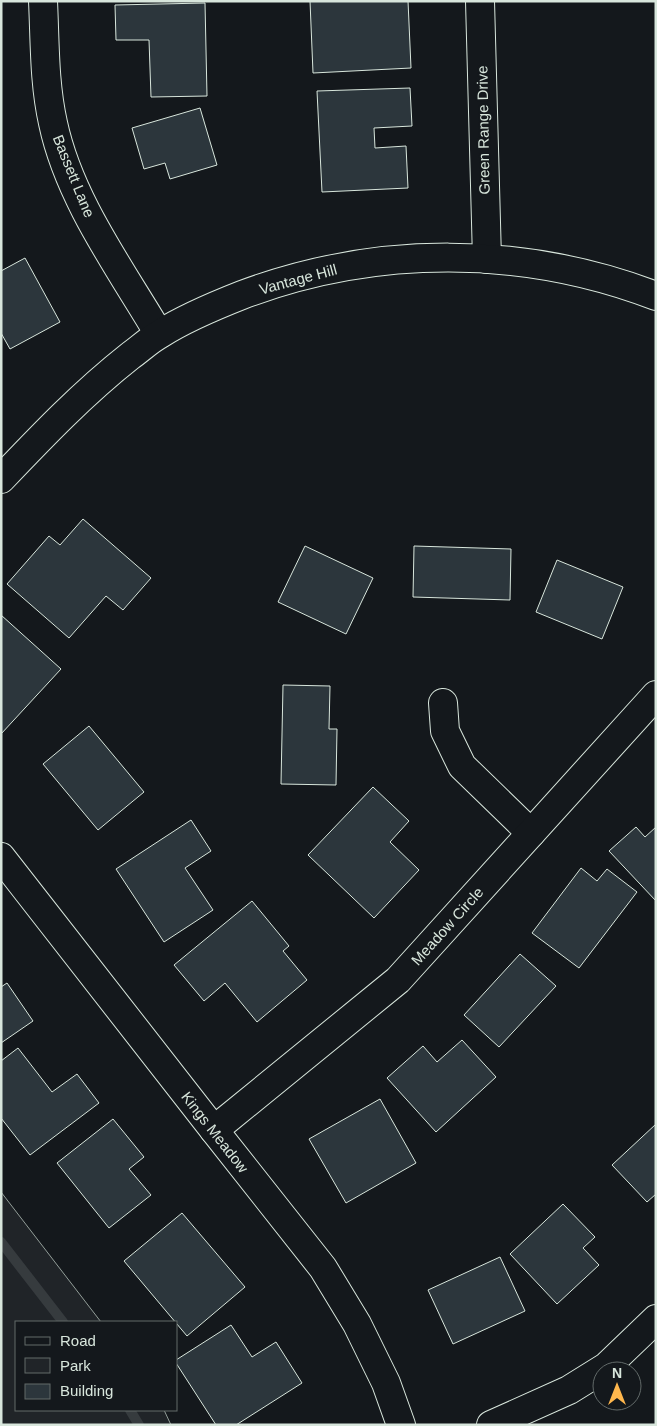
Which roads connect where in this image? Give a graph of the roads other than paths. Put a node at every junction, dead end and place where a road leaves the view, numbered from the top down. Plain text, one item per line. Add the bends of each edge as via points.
1 (43, 1) edge
2 (480, 1) edge
3 (487, 258) junction
4 (656, 296) edge
5 (159, 334) junction
6 (1, 479) edge
7 (656, 695) edge
8 (442, 703) dead end
9 (531, 833) junction
10 (1, 856) edge
11 (214, 1130) junction
12 (656, 1319) edge
13 (401, 1425) edge
14 (491, 1425) edge

1 - 5 street, Bassett Lane via 47,93 61,154 86,212
2 - 3 street, Green Range Drive
3 - 4 street, Vantage Hill via 568,269
3 - 5 street, Vantage Hill via 450,256 390,260 329,269 270,285 213,306
5 - 6 street, Vantage Hill via 102,379
7 - 9 street, Meadow Circle
8 - 9 street via 445,731 462,766
9 - 11 street, Meadow Circle via 398,980
10 - 11 street, Kings Meadow
11 - 13 street, Kings Meadow via 323,1268 358,1324
12 - 14 street via 606,1367 569,1390

